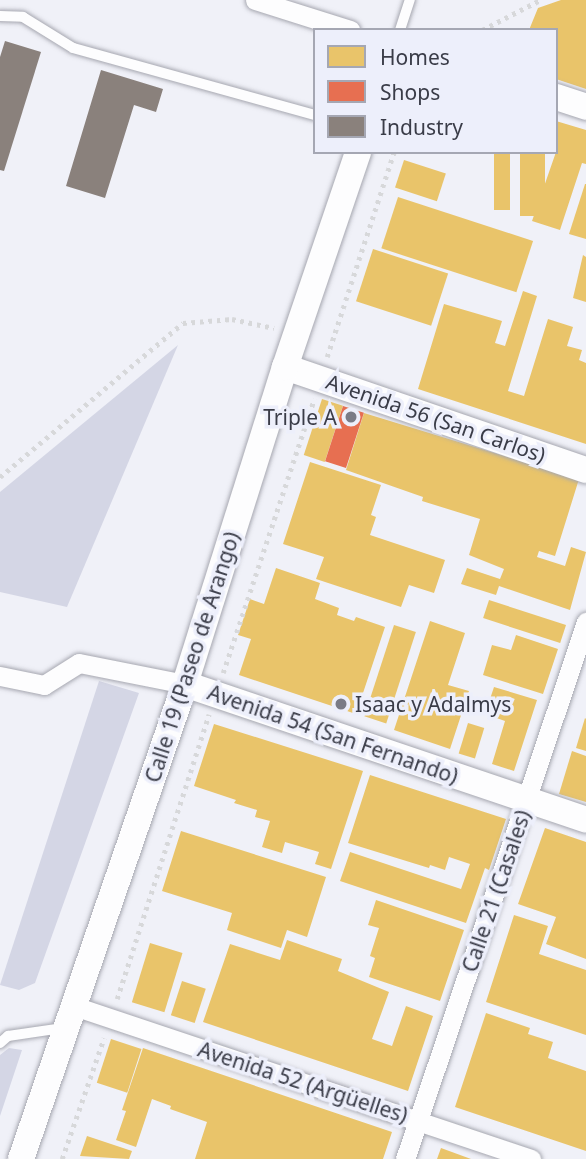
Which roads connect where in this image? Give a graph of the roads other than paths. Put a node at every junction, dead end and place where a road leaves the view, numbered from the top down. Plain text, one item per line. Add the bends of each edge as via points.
1 (255, 0) edge
2 (410, 0) edge
3 (0, 16) edge
4 (344, 28) edge
5 (401, 28) edge
6 (558, 98) edge
7 (586, 107) edge
8 (313, 114) edge
9 (357, 154) edge
10 (285, 367) junction
11 (586, 470) edge
12 (586, 622) edge
13 (0, 676) edge
14 (185, 684) junction
15 (526, 800) junction
16 (586, 820) edge
17 (70, 1016) junction
18 (0, 1043) edge
19 (418, 1121) junction
20 (21, 1159) edge
21 (405, 1159) edge
22 (531, 1159) edge

1 - 4 street
2 - 5 lane
3 - 8 lane via 23,17 73,48
6 - 7 main road
9 - 10 main road, Calle 19 (Paseo de Arango)
10 - 11 main road, Avenida 56 (San Carlos)
10 - 14 main road, Calle 19 (Paseo de Arango)
12 - 15 street, Calle 21 (Casales)
13 - 14 street, Avenida 54 (San Fernando) via 44,685 79,663
14 - 15 main road, Avenida 54 (San Fernando)
14 - 17 main road, Calle 19 (Paseo de Arango)
15 - 16 main road, Avenida 54 (San Fernando)
15 - 19 street, Calle 21 (Casales)
17 - 18 lane via 8,1036
17 - 19 street, Avenida 52 (Argüelles) via 111,1018
17 - 20 main road, Calle 19 (Paseo de Arango)
19 - 21 street, Calle 21 (Casales)
19 - 22 street, Avenida 52 (Argüelles)

